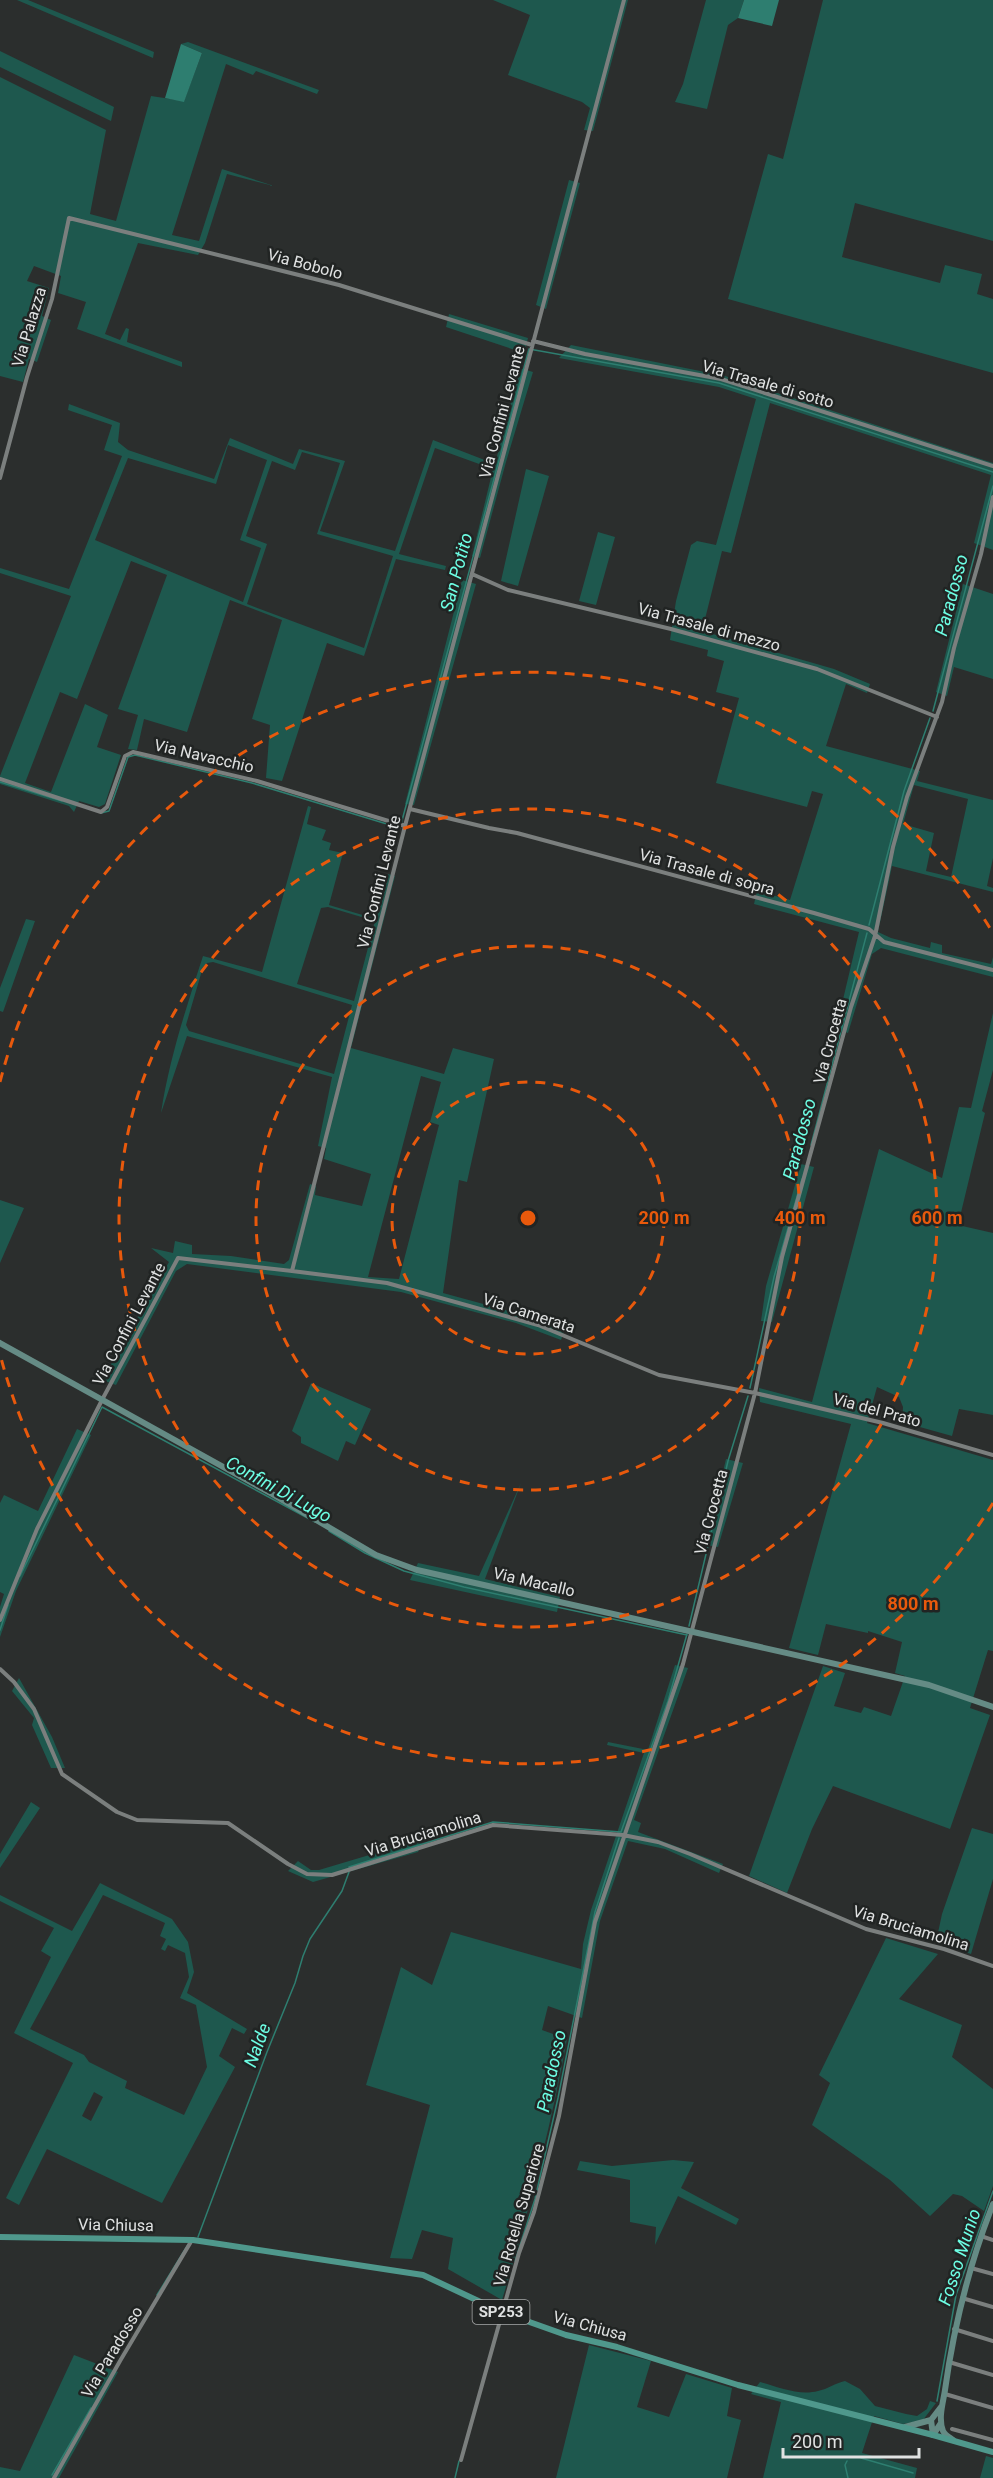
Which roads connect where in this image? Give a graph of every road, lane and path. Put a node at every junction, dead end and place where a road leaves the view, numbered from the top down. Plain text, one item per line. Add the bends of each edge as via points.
1 (624, 0) edge
2 (69, 218) joint
3 (532, 343) junction
4 (993, 466) edge
5 (0, 477) edge
6 (993, 497) edge
7 (471, 574) junction
8 (937, 717) junction
9 (0, 779) edge
10 (410, 809) junction
11 (405, 826) junction
12 (875, 936) junction
13 (993, 970) edge
14 (292, 1271) junction
15 (0, 1343) edge
16 (755, 1392) junction
17 (102, 1400) junction
18 (993, 1455) edge
19 (0, 1620) edge
20 (692, 1631) junction
21 (0, 1669) edge
22 (993, 1707) edge
23 (623, 1835) junction
24 (993, 1966) edge
25 (993, 2204) edge
26 (981, 2236) junction
27 (0, 2237) edge
28 (193, 2240) junction
29 (993, 2240) edge
30 (970, 2267) junction
31 (993, 2274) edge
32 (961, 2298) junction
33 (993, 2307) edge
34 (504, 2313) junction
35 (954, 2329) junction
36 (993, 2341) edge
37 (949, 2362) junction
38 (993, 2374) edge
39 (945, 2394) junction
40 (942, 2406) junction
41 (993, 2408) edge
42 (931, 2421) junction
43 (941, 2422) junction
44 (904, 2427) junction
45 (952, 2429) dead end
46 (933, 2435) junction
47 (953, 2440) junction
48 (993, 2440) edge
49 (993, 2452) edge
50 (461, 2460) dead end
51 (54, 2478) edge

1 - 3 street, Via Confini Levante
2 - 3 street, Via Bobolo via 339,285
2 - 5 street, Via Palazza via 52,299
3 - 4 street, Via Trasale di sotto via 721,379
3 - 7 street, Via Confini Levante
6 - 8 street, Via Crocetta
7 - 8 street, Via Trasale di mezzo via 508,590 817,669
7 - 10 street, Via Confini Levante
8 - 12 street, Via Crocetta via 907,797
9 - 11 street, Via Navacchio via 101,812 107,807 125,756 133,752 257,781
10 - 11 street, Via Confini Levante
10 - 12 street, Via Trasale di sopra via 517,833 814,913 869,929
11 - 14 street, Via Confini Levante
12 - 13 street, Via Trasale di sopra via 884,942
12 - 16 street, Via Crocetta via 851,1007 782,1257
14 - 16 street, Via Camerata via 387,1283 538,1325 659,1375
14 - 17 street, Via Confini Levante via 178,1258
15 - 17 street, Via Macallo
16 - 18 street, Via del Prato
16 - 20 street, Via Crocetta
17 - 19 street, Via Confini Levante via 37,1529
17 - 20 street, Via Macallo via 376,1555 417,1570
20 - 22 street, Via Macallo via 929,1685
20 - 23 street, Via Crocetta
21 - 23 street, Via Bruciamolina via 34,1709 62,1774 90,1795 137,1820 228,1823 307,1874 332,1875 493,1825
23 - 24 street, Via Bruciamolina via 690,1854 866,1929
23 - 34 street, Via Rotella Superiore via 595,1922 559,2116
25 - 26 street
26 - 29 street
26 - 30 street
27 - 28 main road, Via Chiusa / SP253
28 - 34 main road, Via Chiusa / SP253 via 423,2274
28 - 51 street, Via Paradosso
30 - 31 street
30 - 32 street
32 - 33 street
32 - 35 street
34 - 44 main road, Via Chiusa / SP253 via 738,2385
34 - 50 street, Via Rotella Superiore
35 - 36 street
35 - 37 street
37 - 38 street
37 - 39 street
39 - 40 street
39 - 41 street
40 - 42 street
40 - 43 street
42 - 44 street
42 - 46 street
43 - 46 street
43 - 47 street via 943,2431
44 - 46 main road, Via Chiusa / SP253
45 - 48 street
46 - 47 main road, Via Chiusa / SP253
47 - 49 main road, Via Chiusa / SP253

